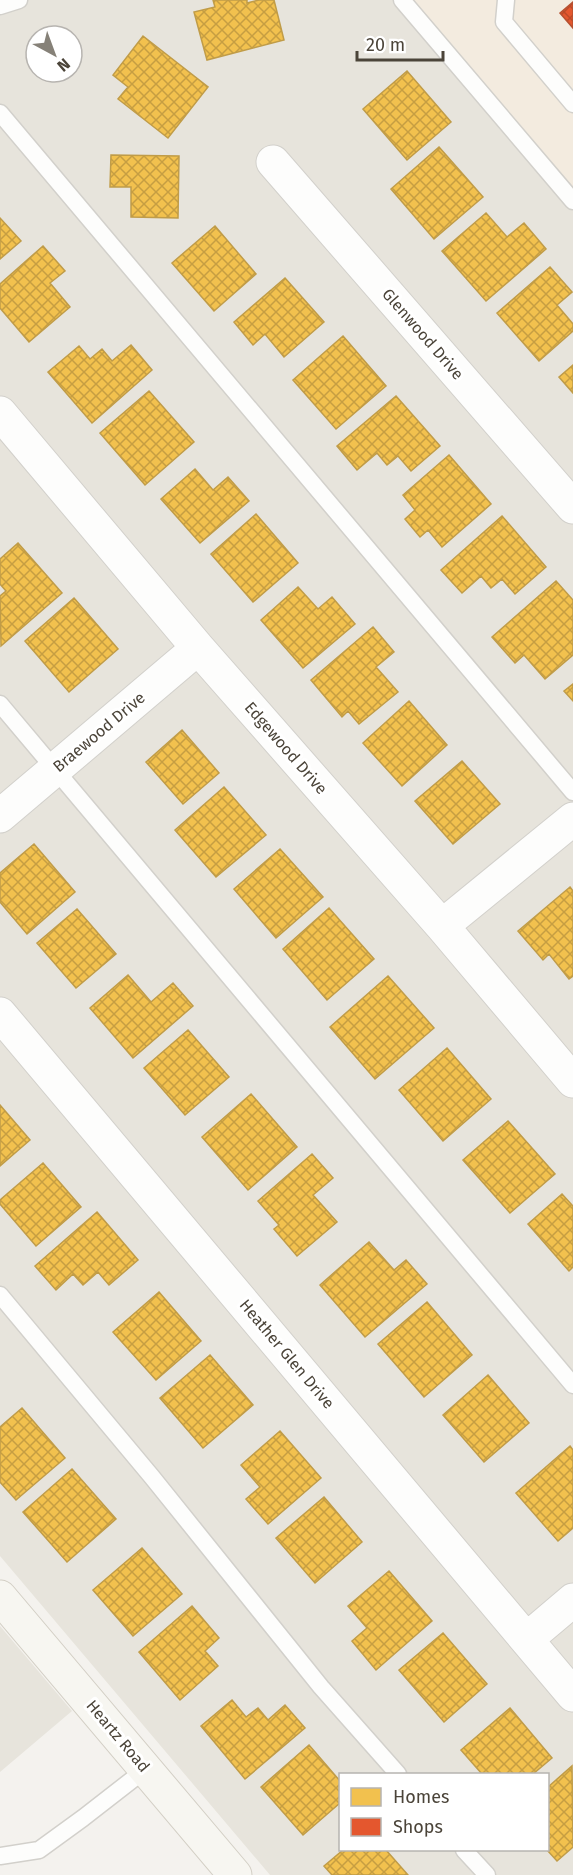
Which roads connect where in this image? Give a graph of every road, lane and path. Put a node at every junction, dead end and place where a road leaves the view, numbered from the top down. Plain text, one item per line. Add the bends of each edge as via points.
1 (20, 0) edge
2 (402, 0) edge
3 (506, 0) edge
4 (0, 6) edge
5 (573, 104) edge
6 (0, 113) edge
7 (273, 162) dead end
8 (573, 201) edge
9 (0, 413) edge
10 (573, 507) edge
11 (198, 648) junction
12 (0, 704) edge
13 (56, 769) junction
14 (573, 792) edge
15 (0, 816) edge
16 (573, 819) edge
17 (442, 926) junction
18 (0, 1014) edge
19 (573, 1081) edge
20 (0, 1295) edge
21 (573, 1385) edge
22 (0, 1597) edge
23 (573, 1600) edge
24 (527, 1639) junction
25 (573, 1695) edge
26 (146, 1769) junction
27 (397, 1773) edge
28 (465, 1851) edge
29 (0, 1856) edge
30 (235, 1875) edge
31 (487, 1875) edge

1 - 4 lane
2 - 8 lane
3 - 5 lane via 504,22
6 - 14 lane
7 - 10 street, Glenwood Drive
9 - 11 street, Edgewood Drive
11 - 13 street, Braewood Drive
11 - 17 street, Edgewood Drive
12 - 13 lane
13 - 15 street, Braewood Drive
13 - 21 lane
16 - 17 street
17 - 19 street, Edgewood Drive
18 - 24 street, Heather Glen Drive
20 - 27 lane via 321,1687
22 - 26 street, Heartz Road
23 - 24 street
24 - 25 street, Heather Glen Drive
26 - 29 lane via 39,1850
26 - 30 street, Heartz Road
28 - 31 lane

